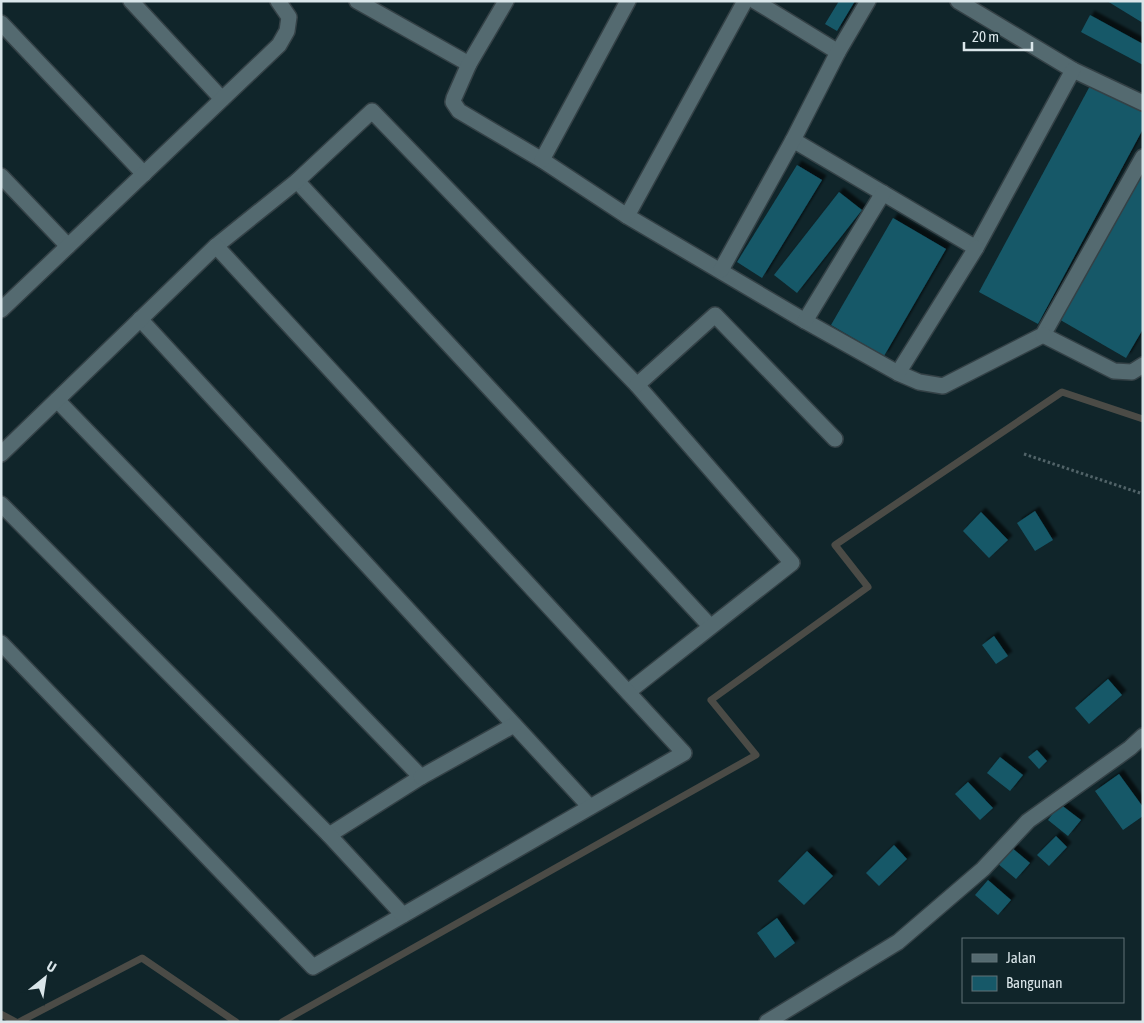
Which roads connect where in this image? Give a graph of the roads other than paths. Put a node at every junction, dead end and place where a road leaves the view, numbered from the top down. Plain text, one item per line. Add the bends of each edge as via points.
1 (131, 1) edge
2 (278, 1) edge
3 (357, 1) edge
4 (506, 1) edge
5 (628, 1) edge
6 (745, 1) edge
7 (755, 1) edge
8 (868, 1) edge
9 (958, 1) edge
10 (1, 23) edge
11 (838, 52) junction
12 (469, 64) junction
13 (1073, 70) junction
14 (222, 99) junction
15 (1143, 103) edge
16 (793, 140) junction
17 (1143, 157) edge
18 (542, 160) junction
19 (144, 174) junction
20 (1, 176) edge
21 (297, 181) junction
22 (883, 194) junction
23 (627, 216) junction
24 (68, 246) junction
25 (216, 246) junction
26 (976, 248) junction
27 (721, 270) junction
28 (1, 310) edge
29 (140, 319) junction
30 (806, 321) junction
31 (1044, 335) junction
32 (1143, 365) edge
33 (898, 373) junction
34 (637, 385) junction
35 (57, 400) junction
36 (835, 438) dead end
37 (1, 454) edge
38 (1, 504) edge
39 (710, 626) junction
40 (1, 643) edge
41 (628, 692) junction
42 (514, 725) junction
43 (1143, 736) edge
44 (421, 777) junction
45 (590, 807) junction
46 (329, 835) junction
47 (403, 915) junction
48 (767, 1022) edge

1 - 14 street
2 - 14 street via 289,17 287,31 279,45
3 - 12 street
4 - 12 street
5 - 18 street
6 - 23 street
7 - 11 street
8 - 11 street
9 - 13 street
10 - 19 street
11 - 16 street
12 - 18 street via 454,98 456,106 464,115
13 - 15 street
13 - 26 street
14 - 19 street
16 - 22 street
16 - 27 street
17 - 31 street
18 - 23 street
19 - 24 street
20 - 24 street
21 - 25 street
21 - 34 street via 372,111
21 - 39 street
22 - 26 street
22 - 30 street
23 - 27 street
24 - 28 street
25 - 29 street
25 - 41 street
26 - 33 street
27 - 30 street
29 - 35 street
29 - 42 street
30 - 33 street
31 - 32 street via 1114,371 1132,372
31 - 33 street via 943,386 919,382
34 - 36 street via 715,315
34 - 39 street via 792,563
35 - 37 street
35 - 44 street
38 - 46 street
39 - 41 street
40 - 47 street via 313,967
41 - 45 street via 684,752
42 - 44 street
42 - 45 street
43 - 48 street via 1028,821 983,868 898,942
44 - 46 street
45 - 47 street
46 - 47 street

